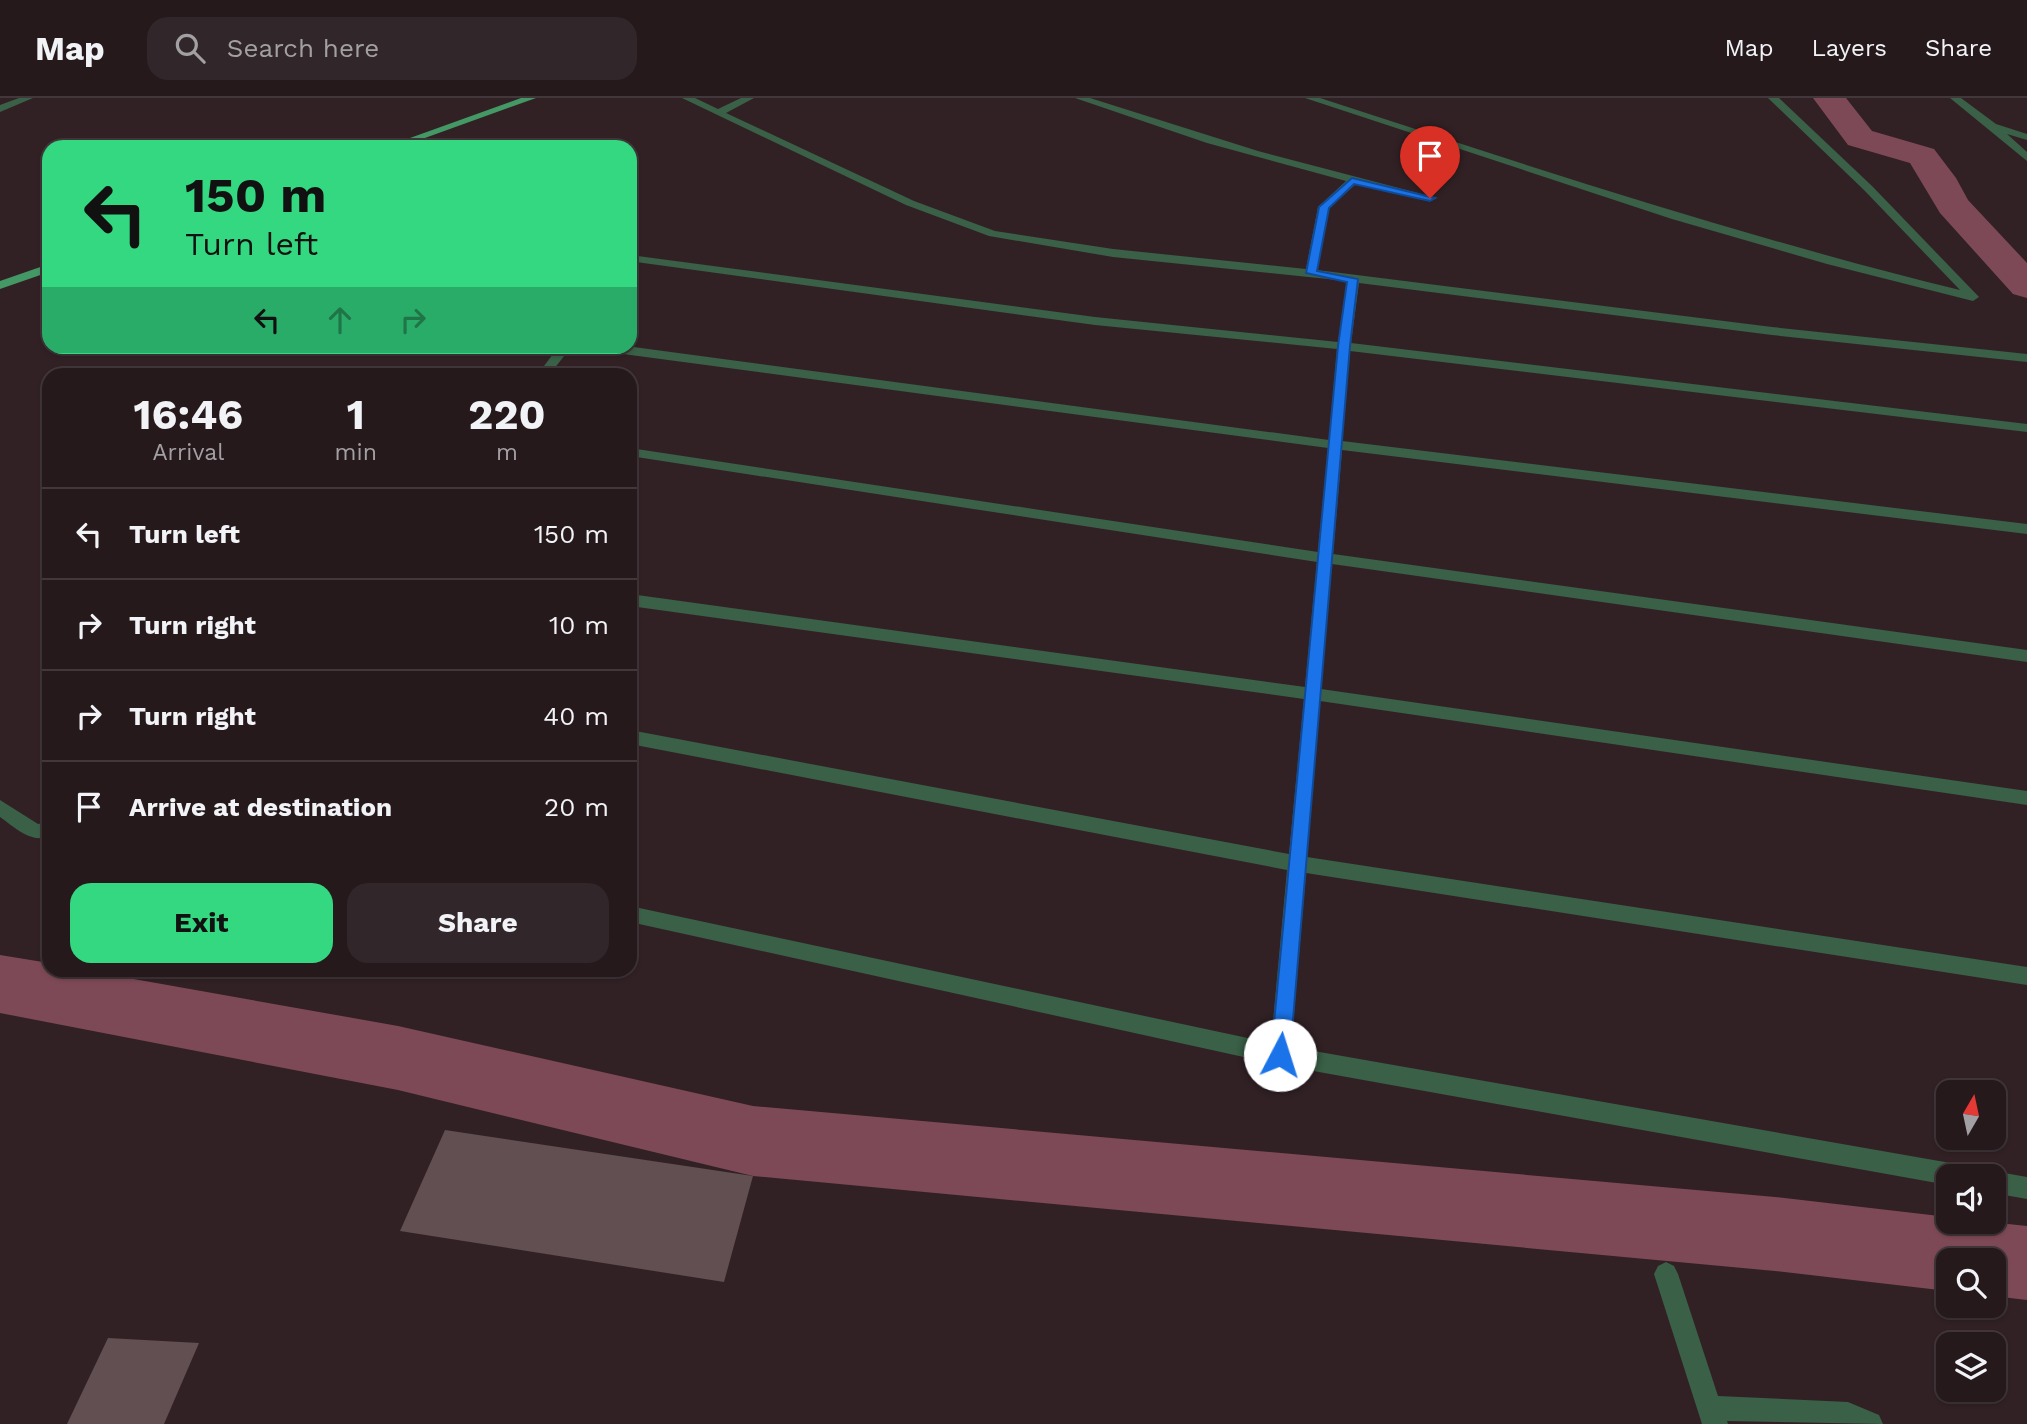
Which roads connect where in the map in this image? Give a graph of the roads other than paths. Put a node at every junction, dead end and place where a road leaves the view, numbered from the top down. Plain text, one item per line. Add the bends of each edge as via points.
1 (28, 98) edge
2 (687, 98) edge
3 (749, 98) edge
4 (1080, 98) edge
5 (1310, 98) edge
6 (1773, 98) edge
7 (1955, 98) edge
8 (524, 99) edge
9 (0, 109) edge
10 (720, 112) junction
11 (1992, 126) junction
12 (2027, 137) edge
13 (410, 140) edge
14 (2027, 158) edge
15 (1352, 181) junction
16 (1430, 198) dead end
17 (637, 259) edge
18 (42, 270) edge
19 (1311, 273) junction
20 (1353, 279) junction
21 (0, 285) edge
22 (1344, 346) junction
23 (637, 352) edge
24 (560, 354) edge
25 (2027, 358) edge
26 (549, 368) edge
27 (2027, 428) edge
28 (1335, 445) junction
29 (637, 453) edge
30 (2027, 529) edge
31 (1325, 558) junction
32 (637, 601) edge
33 (2027, 656) edge
34 (1313, 694) junction
35 (637, 738) edge
36 (2027, 798) edge
37 (0, 807) edge
38 (42, 830) edge
39 (1297, 864) junction
40 (637, 916) edge
41 (2027, 976) edge
42 (1280, 1055) junction
43 (1936, 1171) edge
44 (2006, 1184) edge
45 (2027, 1188) edge
46 (1666, 1274) dead end
47 (1712, 1416) edge
48 (1870, 1424) edge

1 - 9 street
2 - 10 street
3 - 10 street
4 - 15 street
5 - 6 street via 1676,217 1973,297
7 - 11 street
8 - 13 main road
10 - 19 street via 910,203 993,234 1113,253
11 - 12 street
11 - 14 street
15 - 16 street
15 - 19 street via 1324,207
17 - 22 street via 1095,321
18 - 21 main road
19 - 20 street
20 - 22 street
20 - 25 street
22 - 27 street
22 - 28 street
23 - 28 street
24 - 26 street
28 - 30 street
28 - 31 street
29 - 31 street
31 - 33 street
31 - 34 street
32 - 34 street
34 - 36 street
34 - 39 street
35 - 39 street
37 - 38 street via 35,831
39 - 41 street
39 - 42 street
40 - 42 street
42 - 43 street
44 - 45 street
46 - 47 street
47 - 48 street via 1849,1414

